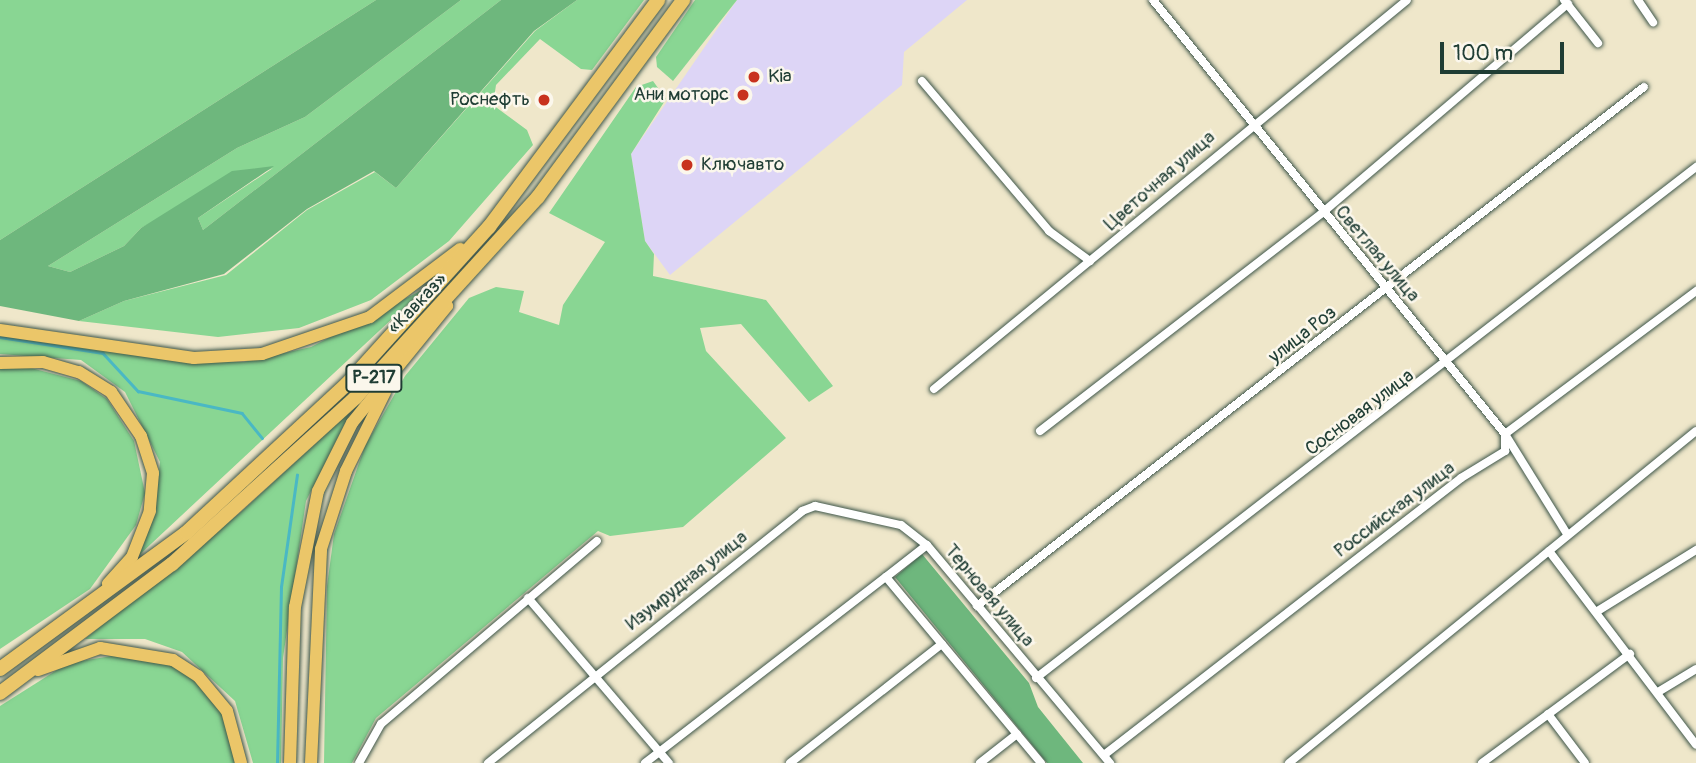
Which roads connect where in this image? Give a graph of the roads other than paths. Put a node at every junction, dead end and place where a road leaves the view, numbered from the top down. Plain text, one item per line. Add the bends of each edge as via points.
1 (658, 0) edge
2 (663, 0) edge
3 (1153, 0) edge
4 (1407, 0) edge
5 (1638, 0) edge
6 (681, 2) edge
7 (1566, 2) edge
8 (1653, 22) dead end
9 (1598, 43) dead end
10 (625, 46) junction
11 (922, 81) dead end
12 (1644, 87) dead end
13 (1253, 122) junction
14 (1696, 167) edge
15 (522, 187) junction
16 (1322, 213) junction
17 (1090, 261) junction
18 (467, 281) junction
19 (1381, 285) junction
20 (1696, 291) edge
21 (0, 330) edge
22 (1444, 358) junction
23 (0, 363) edge
24 (934, 388) dead end
25 (1040, 431) dead end
26 (1696, 431) edge
27 (1505, 433) junction
28 (1566, 534) junction
29 (597, 541) dead end
30 (927, 545) junction
31 (1696, 550) edge
32 (1549, 551) junction
33 (886, 577) junction
34 (528, 598) junction
35 (977, 606) junction
36 (1596, 612) junction
37 (46, 638) junction
38 (942, 644) junction
39 (1630, 654) junction
40 (2, 668) edge
41 (1696, 669) edge
42 (31, 673) junction
43 (595, 673) junction
44 (1036, 678) junction
45 (1658, 692) junction
46 (0, 693) edge
47 (1548, 714) junction
48 (1017, 734) junction
49 (1696, 745) edge
50 (659, 752) junction
51 (1104, 755) junction
52 (241, 763) edge
53 (290, 763) edge
54 (311, 763) edge
55 (359, 763) edge
56 (488, 763) edge
57 (645, 763) edge
58 (669, 763) edge
59 (790, 763) edge
60 (980, 763) edge
61 (1041, 763) edge
62 (1110, 763) edge
63 (1289, 763) edge
64 (1482, 763) edge
65 (1585, 763) edge

1 - 10 highway, «Кавказ» / Р-217
2 - 10 highway
3 - 13 street, Светлая улица
4 - 13 street, Цветочная улица
5 - 8 street
6 - 18 highway, «Кавказ» / Р-217 via 574,151
7 - 9 street
7 - 16 street
10 - 15 highway, «Кавказ» / Р-217
11 - 17 street via 1049,231
12 - 19 street, улица Роз
13 - 16 street, Светлая улица
13 - 17 street, Цветочная улица
14 - 22 street, Сосновая улица
15 - 21 main road via 419,285 370,317 305,344 194,358
15 - 37 highway, «Кавказ» / Р-217 via 429,297 285,444 124,583
16 - 19 street, Светлая улица
16 - 25 street
17 - 24 street, Цветочная улица
18 - 42 highway, «Кавказ» / Р-217 via 282,468
18 - 53 main road via 352,424 318,491 295,607
18 - 54 main road via 383,395 332,510 316,586
19 - 22 street, Светлая улица
19 - 35 street, улица Роз via 1378,296
20 - 27 street, Российская улица
22 - 27 street, Светлая улица
22 - 44 street, Сосновая улица via 1435,375
23 - 37 main road via 43,362 96,381 133,422 153,473 150,511 132,557
26 - 28 street
27 - 28 street, Светлая улица
27 - 51 street, Российская улица via 1505,451 1461,478
28 - 32 street
29 - 34 street
30 - 33 street, Терновая улица
30 - 35 street, Терновая улица
30 - 43 street, Изумрудная улица via 901,525 815,506
31 - 36 street
32 - 36 street
32 - 63 street
33 - 38 street
33 - 50 street, Терновая улица
34 - 43 street
34 - 55 street via 381,724
35 - 44 street, Терновая улица
36 - 39 street
37 - 40 highway, Р-217
38 - 48 street
38 - 59 street
39 - 45 street
39 - 47 street
41 - 45 street
42 - 46 highway, «Кавказ» / Р-217
42 - 52 main road via 100,648 173,660 198,676 227,710
43 - 50 street
43 - 56 street, Изумрудная улица
44 - 51 street, Терновая улица
45 - 49 street
47 - 64 street
47 - 65 street
48 - 60 street
48 - 61 street
50 - 57 street, Терновая улица
50 - 58 street
51 - 62 street, Терновая улица

